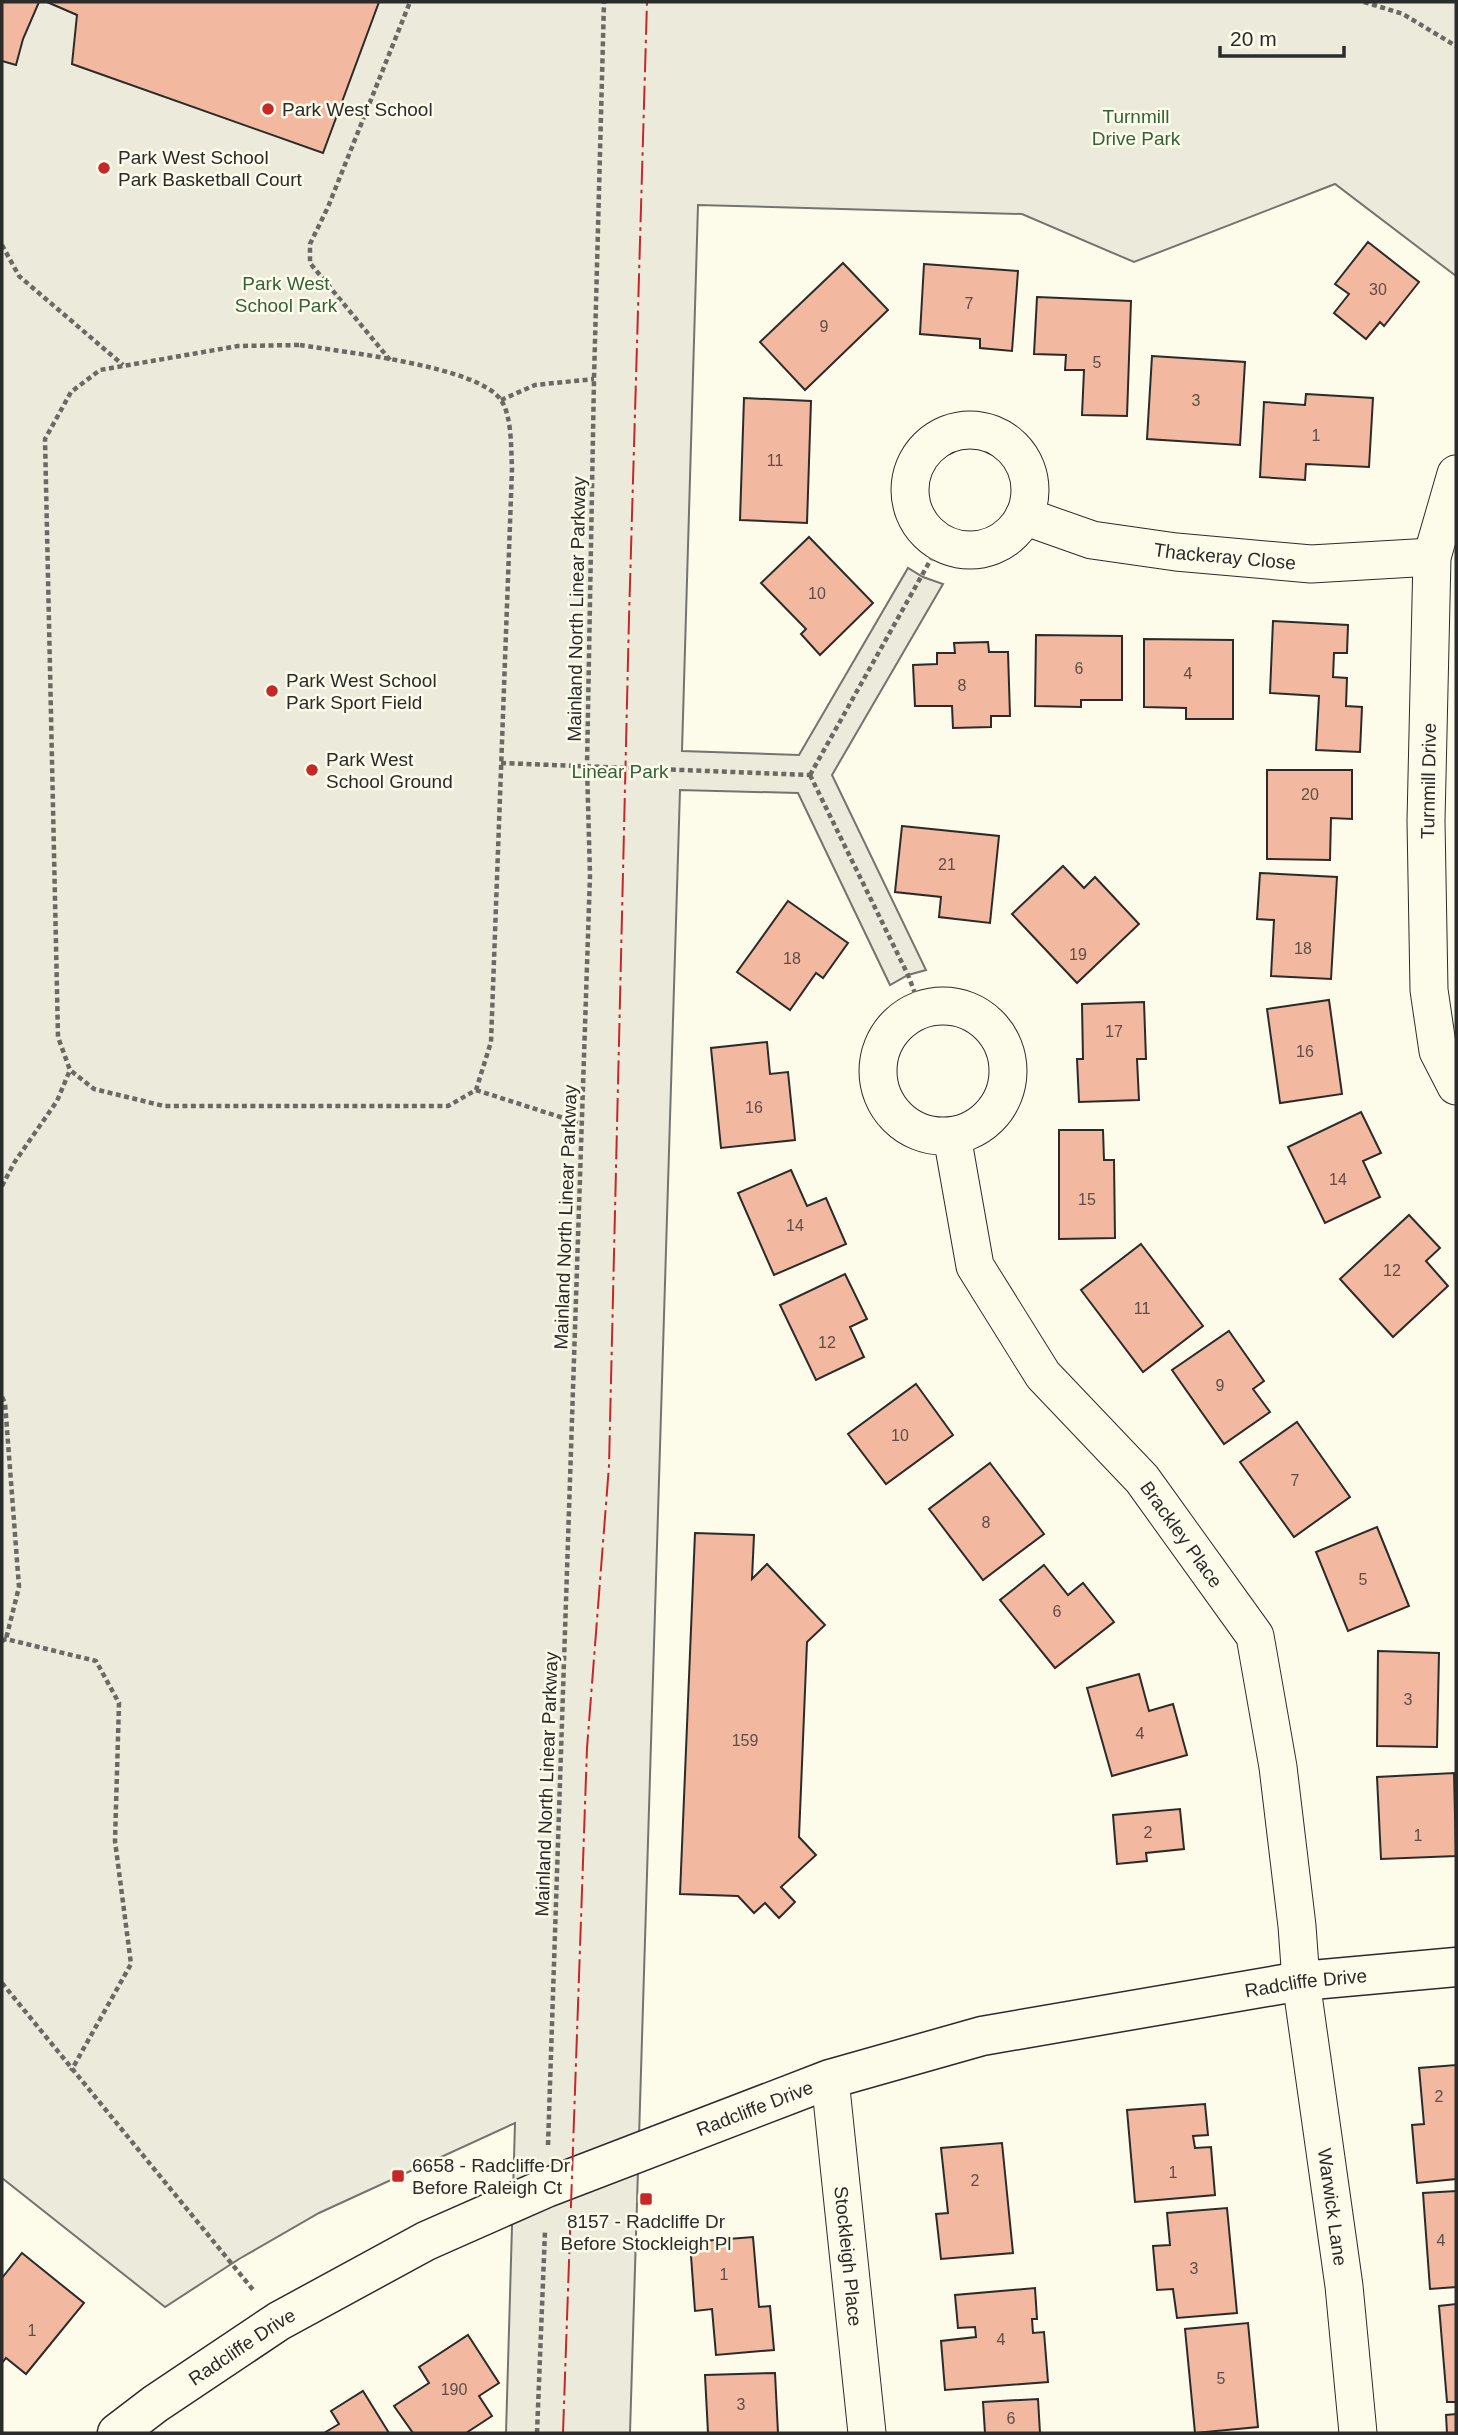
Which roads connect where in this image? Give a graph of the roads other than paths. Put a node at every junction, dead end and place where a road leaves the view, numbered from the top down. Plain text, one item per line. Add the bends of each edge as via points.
1 (1456, 474) edge
2 (1024, 516) junction
3 (1432, 557) junction
4 (1456, 1086) edge
5 (952, 1136) junction
6 (1456, 1967) edge
7 (1301, 1981) junction
8 (830, 2079) junction
9 (117, 2433) edge
10 (867, 2433) edge
11 (1358, 2433) edge

1 - 3 street, Turnmill Drive
2 - 2 street via 997,544 959,549 940,542 914,513 911,474 919,456 951,432 991,433 1021,458 1029,477 1030,497
2 - 3 street, Thackeray Close via 1092,540 1176,552 1311,564
3 - 4 street, Turnmill Drive via 1426,821 1429,990 1438,1051
5 - 5 street via 911,1128 894,1115 882,1097 877,1076 879,1054 902,1019 921,1009 964,1009 998,1036 1006,1056 1003,1098 990,1117 972,1130
5 - 7 street, Brackley Place via 975,1266 1043,1375 1142,1479 1255,1636 1278,1766
6 - 7 street, Radcliffe Drive
7 - 8 street, Radcliffe Drive via 982,2036
7 - 11 street, Warwick Lane via 1344,2286
8 - 9 street, Radcliffe Drive via 546,2188 426,2241 279,2321
8 - 10 street, Stockleigh Place

